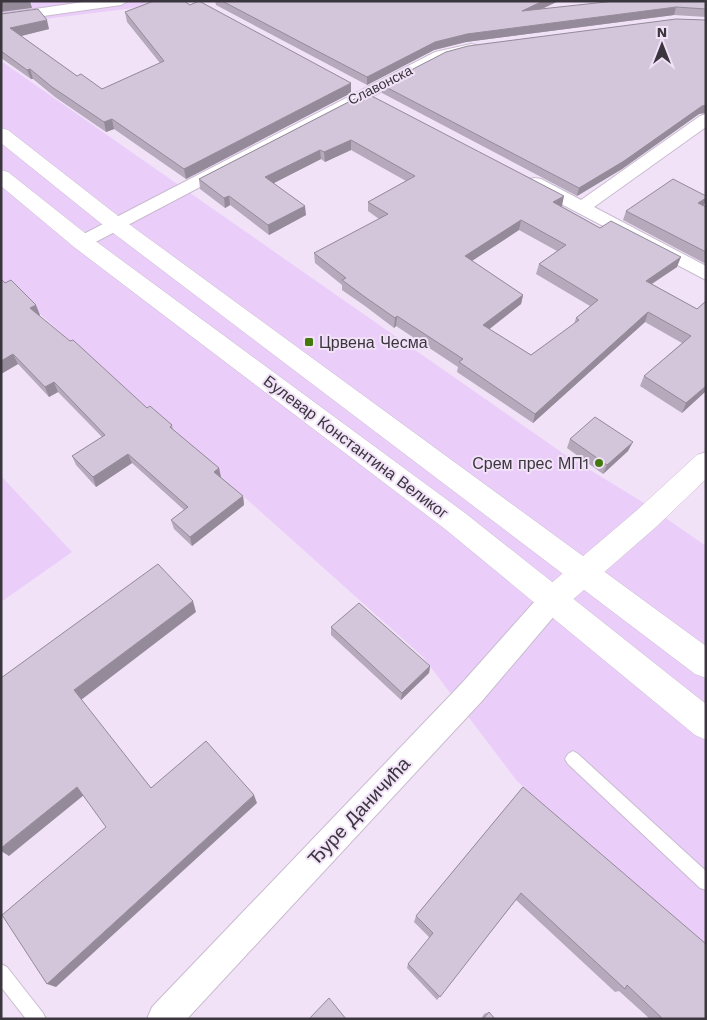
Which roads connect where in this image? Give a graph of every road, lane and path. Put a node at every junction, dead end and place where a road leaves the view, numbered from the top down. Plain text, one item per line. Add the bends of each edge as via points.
1 (121, 1) edge
2 (1, 18) edge
3 (484, 46) edge
4 (346, 84) edge
5 (363, 94) junction
6 (380, 103) edge
7 (706, 118) edge
8 (1, 134) edge
9 (1, 176) edge
10 (520, 176) edge
11 (582, 208) junction
12 (115, 224) junction
13 (82, 242) junction
14 (706, 274) edge
15 (706, 462) edge
16 (583, 572) junction
17 (552, 600) junction
18 (706, 664) edge
19 (706, 724) edge
20 (573, 759) dead end
21 (706, 882) edge
22 (1, 974) edge
23 (38, 1019) edge
24 (164, 1019) edge

1 - 2 street
3 - 5 street, Славонска via 452,50
4 - 5 street
5 - 6 street
5 - 12 street, Славонска
7 - 11 street
8 - 12 main road
9 - 13 main road, Булевар Константина Великог
10 - 11 street
11 - 14 street
12 - 13 street, Славонска
12 - 16 main road
13 - 17 main road, Булевар Константина Великог via 447,515
15 - 16 main road via 646,520
16 - 17 main road
16 - 18 main road
17 - 19 main road, Булевар Константина Великог
17 - 24 street, Ђуре Даничића via 472,692
20 - 21 lane
22 - 23 lane

